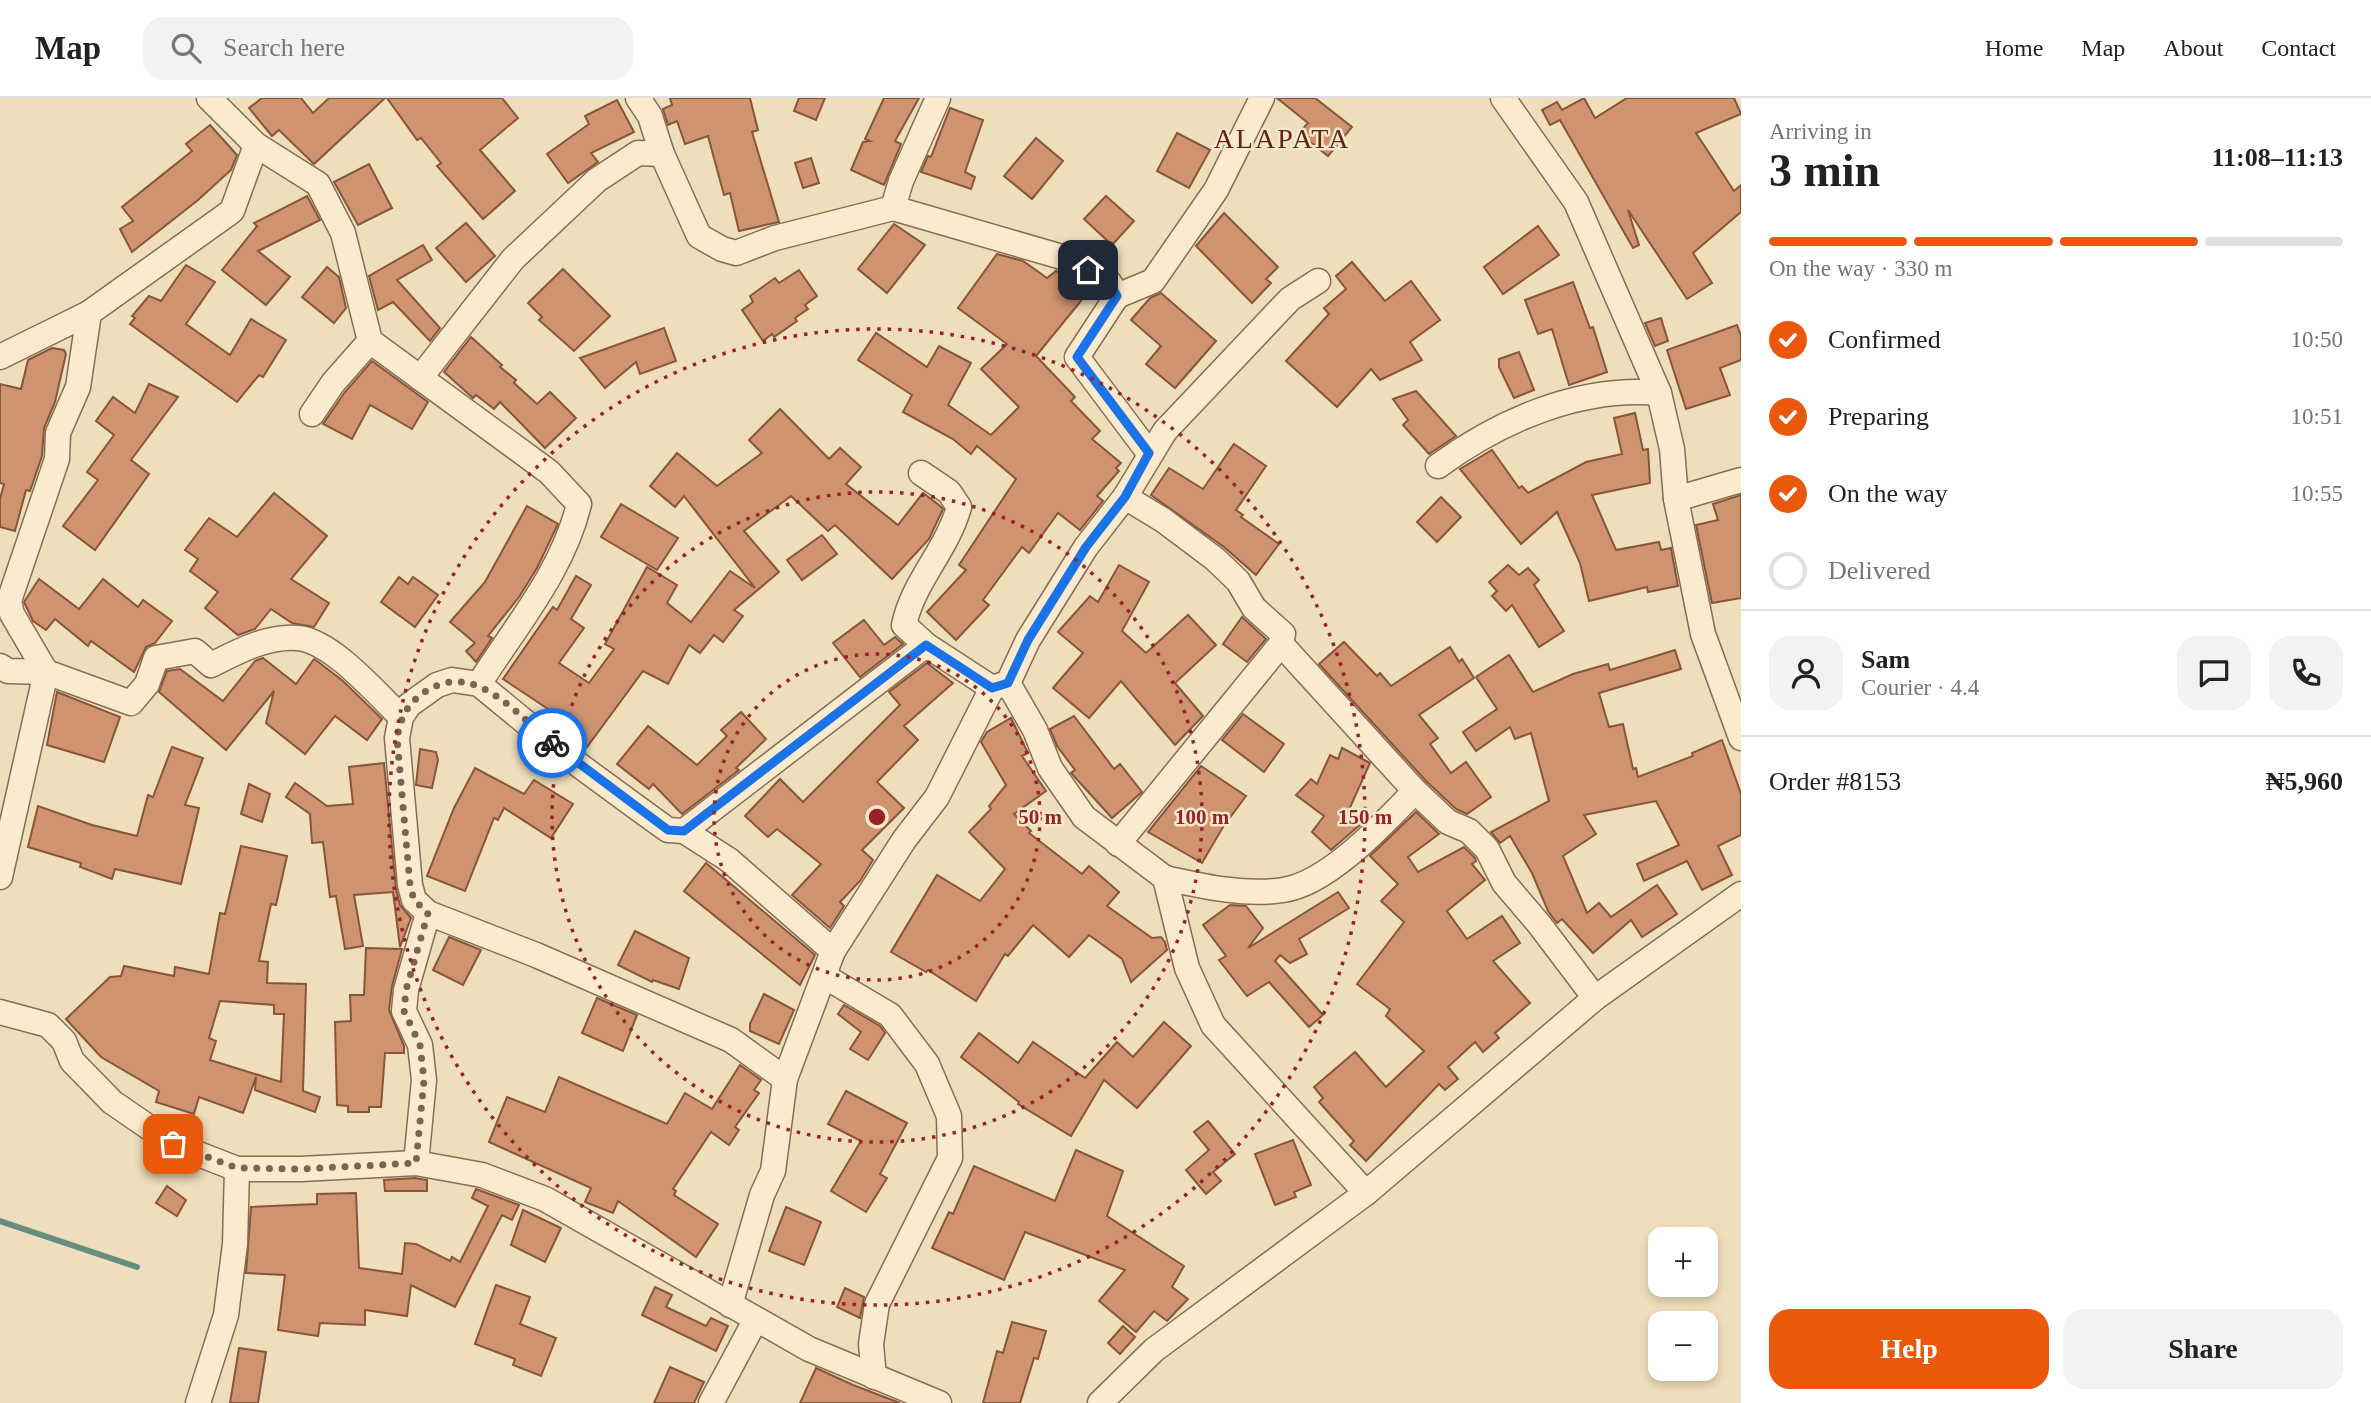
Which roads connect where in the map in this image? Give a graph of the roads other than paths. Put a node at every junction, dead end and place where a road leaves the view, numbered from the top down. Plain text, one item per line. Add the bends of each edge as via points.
1 (209, 98) edge
2 (638, 98) edge
3 (938, 98) edge
4 (1262, 98) edge
5 (1503, 98) edge
6 (256, 145) junction
7 (662, 153) junction
8 (893, 208) junction
9 (1318, 281) dead end
10 (1117, 296) junction
11 (89, 313) junction
12 (370, 341) junction
13 (0, 357) edge
14 (420, 378) junction
15 (1659, 393) junction
16 (312, 414) dead end
17 (1149, 453) junction
18 (1438, 466) dead end
19 (921, 473) dead end
20 (1741, 480) edge
21 (1125, 497) junction
22 (1676, 499) junction
23 (1281, 644) junction
24 (926, 645) junction
25 (0, 666) edge
26 (46, 672) junction
27 (479, 684) junction
28 (1000, 686) junction
29 (401, 717) junction
30 (1741, 738) edge
31 (1415, 791) junction
32 (684, 831) junction
33 (1118, 844) junction
34 (0, 877) edge
35 (1165, 878) junction
36 (1741, 894) edge
37 (428, 913) junction
38 (833, 951) junction
39 (824, 976) junction
40 (1595, 998) junction
41 (0, 1012) edge
42 (785, 1079) junction
43 (416, 1163) junction
44 (237, 1168) junction
45 (1366, 1193) junction
46 (730, 1305) junction
47 (755, 1321) junction
48 (874, 1377) junction
49 (1102, 1402) edge
50 (198, 1403) edge
51 (711, 1403) edge
52 (939, 1403) edge

1 - 6 street
2 - 7 street via 650,116
3 - 8 street
4 - 10 street via 1216,190 1153,281
5 - 15 street via 1576,202
6 - 11 street via 232,211
6 - 12 street via 318,184 343,233
7 - 8 street via 699,236 736,253 775,238
7 - 14 street via 638,153 597,180 513,259
8 - 10 street via 1062,257 1109,282
9 - 17 street via 1290,299
10 - 17 street via 1077,357
11 - 13 street
11 - 26 street via 78,387 58,433 57,459 9,601
12 - 14 street
12 - 16 street via 332,383
14 - 27 street via 549,472 579,504 572,532 534,601
15 - 18 street via 1623,390 1515,419
15 - 22 street via 1672,449
17 - 21 street
19 - 24 street via 949,492 959,507 952,531 908,604 904,625
20 - 22 street
21 - 23 street via 1215,559 1238,581 1254,608 1283,634
21 - 28 street via 1086,547
22 - 30 street via 1703,634
23 - 31 street
23 - 33 street
24 - 28 street
24 - 32 street
25 - 26 street via 8,671
26 - 29 street via 131,703 147,684 156,658 195,651 211,665 253,644 299,638 331,653
26 - 34 street
27 - 29 street via 452,680 437,684
27 - 32 street via 668,830
28 - 33 street via 1084,817
28 - 38 street via 937,797
29 - 37 street via 397,738 410,885 414,900
31 - 35 street via 1363,844 1320,874 1284,890 1214,888
31 - 40 street via 1487,849 1504,883
32 - 38 street via 729,860
33 - 35 street
35 - 45 street via 1187,968 1213,1025
36 - 40 street
37 - 42 street via 731,1040
37 - 43 street via 404,1011 420,1045 424,1080
38 - 39 street
39 - 42 street
39 - 48 street via 890,1015 927,1064 949,1116 950,1158 877,1304 870,1344
40 - 45 street
41 - 44 street via 48,1025 64,1041 72,1061 112,1102 173,1144
42 - 46 street via 773,1171
43 - 44 street
43 - 46 street via 482,1175 545,1199
44 - 50 street via 235,1244 226,1315
45 - 49 street via 1154,1350
46 - 47 street
47 - 48 street
47 - 51 street
48 - 52 street

